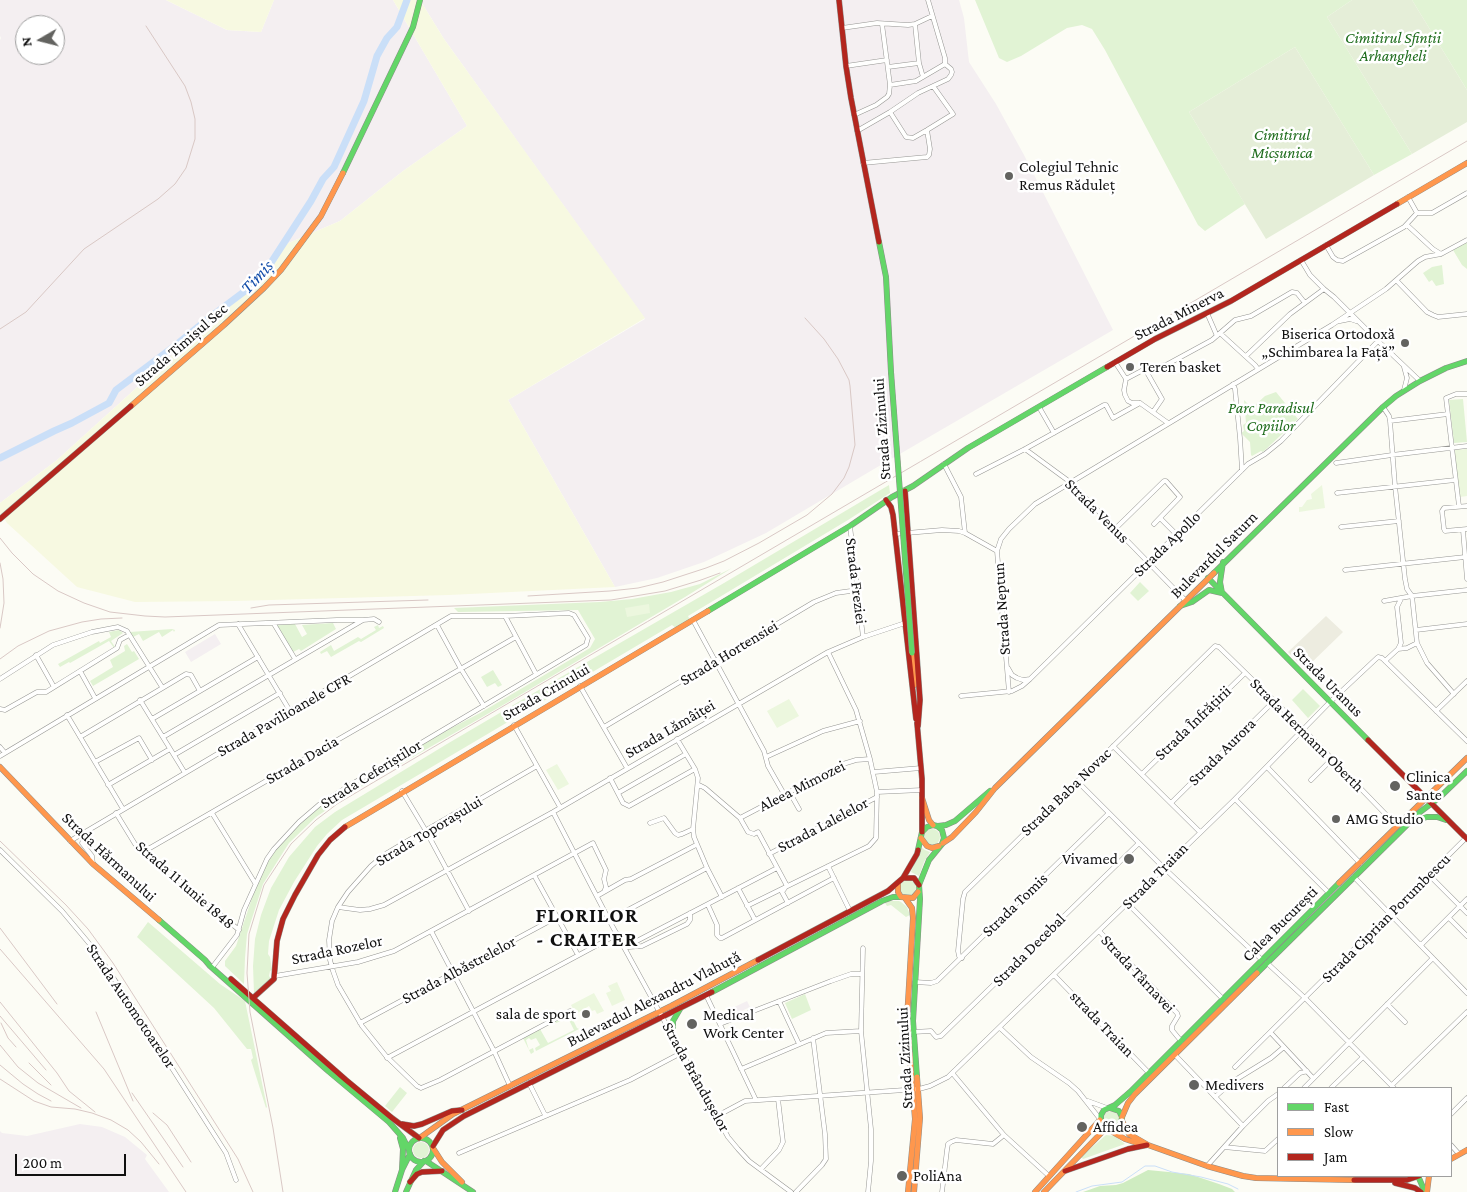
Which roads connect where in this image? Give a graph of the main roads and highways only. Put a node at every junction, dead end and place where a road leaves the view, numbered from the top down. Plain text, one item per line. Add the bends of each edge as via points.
1 (420, 0) edge
2 (839, 0) edge
3 (1467, 163) edge
4 (1467, 361) edge
5 (905, 490) junction
6 (886, 500) junction
7 (2, 517) edge
8 (1223, 562) junction
9 (1208, 578) junction
10 (1222, 593) junction
11 (1179, 606) junction
12 (918, 726) junction
13 (1467, 758) edge
14 (0, 767) edge
15 (1467, 771) edge
16 (995, 788) junction
17 (922, 797) junction
18 (1426, 797) junction
19 (1432, 803) junction
20 (1450, 822) junction
21 (935, 826) junction
22 (1405, 827) junction
23 (922, 835) junction
24 (1467, 838) edge
25 (940, 845) junction
26 (903, 878) junction
27 (898, 883) junction
28 (919, 885) junction
29 (918, 892) junction
30 (903, 897) junction
31 (205, 960) junction
32 (275, 976) joint
33 (253, 998) junction
34 (680, 1008) junction
35 (661, 1014) junction
36 (673, 1034) road end
37 (916, 1089) junction
38 (1108, 1108) junction
39 (462, 1110) junction
40 (1100, 1119) junction
41 (1122, 1119) junction
42 (396, 1122) junction
43 (1107, 1129) junction
44 (398, 1132) junction
45 (420, 1138) junction
46 (1148, 1145) junction
47 (433, 1147) junction
48 (1467, 1150) edge
49 (409, 1152) junction
50 (1452, 1158) edge
51 (425, 1161) junction
52 (402, 1170) junction
53 (444, 1172) junction
54 (1062, 1173) junction
55 (1416, 1177) edge
56 (1419, 1177) edge
57 (1429, 1177) edge
58 (1385, 1181) junction
59 (410, 1182) junction
60 (465, 1186) junction
61 (395, 1192) edge
62 (406, 1192) edge
63 (473, 1192) edge
64 (908, 1192) edge
65 (914, 1192) edge
66 (1035, 1192) edge
67 (1044, 1192) edge
68 (1420, 1192) edge
69 (1426, 1192) edge

1 - 7 main road, Strada Timișul Sec via 413,28 341,178 321,216 286,263 224,325
2 - 12 main road, Strada Zizinului, bridge via 854,115 886,277
3 - 5 main road, Strada Minerva via 1231,301 1115,362 968,448
4 - 8 main road, Bulevardul Saturn via 1420,381 1383,407
5 - 6 main road, Strada Crinului
5 - 12 main road, Strada Zizinului via 920,700
6 - 12 main road, Strada Zizinului via 892,510 896,534
6 - 32 main road, Strada Crinului via 850,526 348,824 318,855 295,895 275,950
8 - 9 main road, Bulevardul Saturn
8 - 10 main road
9 - 10 main road, Strada Uranus
9 - 11 main road, Bulevardul Saturn
10 - 11 main road via 1209,590 1192,602
10 - 18 main road, Strada Uranus
11 - 16 main road, Bulevardul Saturn
12 - 17 main road, Strada Zizinului
13 - 18 main road, Calea București
14 - 31 main road, Strada Hărmanului via 93,864
15 - 19 main road, Calea București
16 - 21 main road, Bulevardul Saturn via 955,821
16 - 25 main road, Bulevardul Saturn via 976,812
17 - 21 main road, Strada Zizinului via 929,820
17 - 23 main road, Strada Zizinului
18 - 19 main road, Strada Uranus
18 - 38 main road, Calea București via 1120,1102
19 - 20 main road, Strada Uranus
19 - 22 main road, Calea București
20 - 22 main road via 1428,817
20 - 24 main road, Strada Uranus
21 - 23 main road via 927,827
21 - 25 main road via 944,835
22 - 41 main road, Calea București via 1135,1094
23 - 25 main road via 927,846
23 - 26 main road via 919,850
25 - 28 main road, Bulevardul Saturn via 926,866
26 - 27 main road
26 - 28 main road via 914,878
27 - 30 main road via 898,892
27 - 35 main road, Bulevardul Alexandru Vlahuță
28 - 29 main road
29 - 30 main road via 913,898
29 - 37 main road, Strada Zizinului via 913,1032
30 - 34 main road, Bulevardul Alexandru Vlahuță via 882,901
30 - 37 main road, Strada Zizinului via 911,905 913,915 907,1019
31 - 33 main road, Strada Hărmanului
31 - 44 main road, Strada Hărmanului
32 - 33 main road, Strada Rozelor
33 - 42 main road, Strada Hărmanului
34 - 35 main road, Bulevardul Alexandru Vlahuță
34 - 36 main road via 673,1021
35 - 39 main road, Bulevardul Alexandru Vlahuță
35 - 47 main road, Bulevardul Alexandru Vlahuță via 450,1124
37 - 64 main road, Strada Zizinului
37 - 65 main road, Strada Zizinului via 920,1125
38 - 40 main road
38 - 41 main road via 1116,1109
39 - 42 main road via 414,1126
39 - 45 main road, Bulevardul Alexandru Vlahuță
40 - 43 main road
40 - 66 main road
41 - 43 main road via 1118,1127
41 - 46 main road via 1129,1134
42 - 45 main road, Strada Hărmanului
43 - 46 main road via 1130,1141
43 - 54 main road
44 - 49 main road, Strada Hărmanului
44 - 52 main road via 403,1149
45 - 47 main road via 428,1140
45 - 49 main road via 410,1144
46 - 54 main road
46 - 58 main road via 1207,1166 1256,1178
47 - 51 main road via 431,1156
47 - 60 main road via 442,1162
48 - 50 main road
49 - 51 main road via 416,1161
49 - 52 main road
51 - 53 main road
51 - 59 main road
52 - 61 main road
53 - 59 main road via 422,1172
53 - 60 main road
54 - 67 main road
55 - 58 main road
56 - 69 main road
57 - 69 main road
58 - 68 main road
59 - 62 main road
60 - 63 main road

